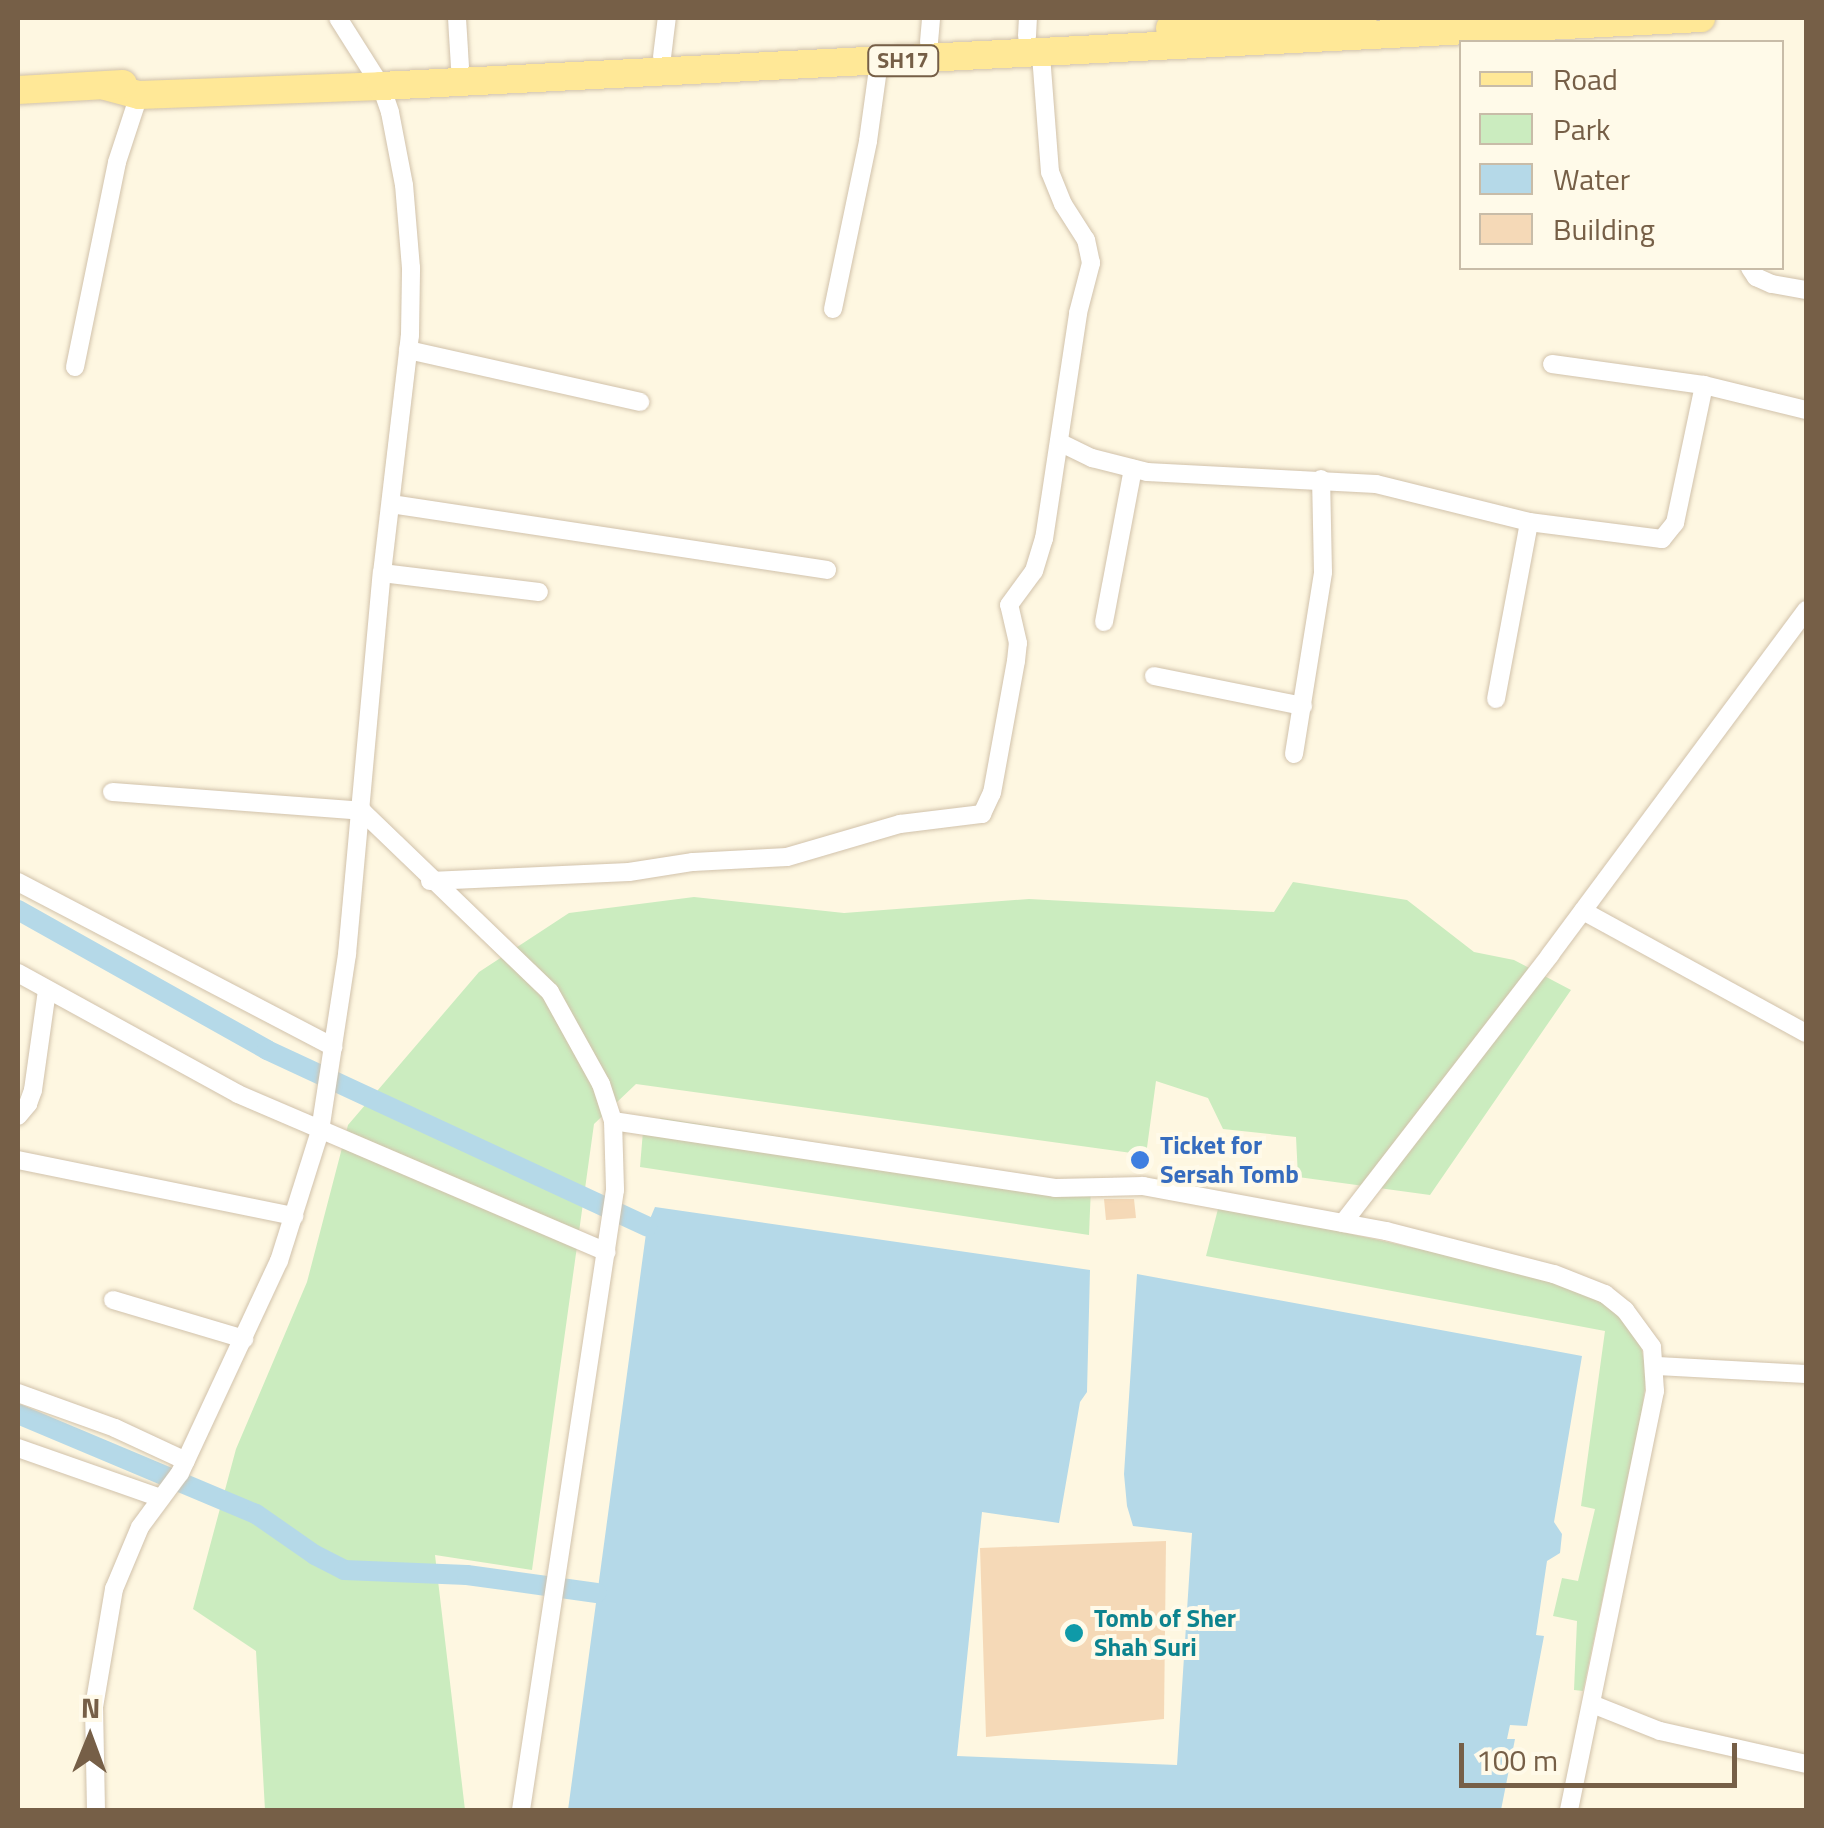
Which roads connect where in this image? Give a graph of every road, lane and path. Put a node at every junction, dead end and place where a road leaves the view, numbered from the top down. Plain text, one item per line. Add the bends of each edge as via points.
1 (338, 18) edge
2 (457, 18) edge
3 (668, 18) edge
4 (1363, 18) edge
5 (1700, 18) edge
6 (930, 30) edge
7 (1032, 36) edge
8 (662, 57) junction
9 (879, 62) junction
10 (460, 67) junction
11 (377, 79) junction
12 (106, 86) junction
13 (18, 90) edge
14 (140, 95) junction
15 (1751, 270) edge
16 (1806, 290) edge
17 (833, 309) dead end
18 (408, 350) junction
19 (1552, 364) dead end
20 (75, 367) dead end
21 (1704, 384) junction
22 (640, 402) dead end
23 (1806, 410) edge
24 (1059, 442) junction
25 (1133, 470) junction
26 (1320, 480) junction
27 (391, 504) junction
28 (1529, 522) junction
29 (826, 570) dead end
30 (382, 573) junction
31 (540, 592) dead end
32 (1806, 610) edge
33 (1104, 622) dead end
34 (1154, 676) dead end
35 (1496, 699) dead end
36 (1303, 706) junction
37 (1294, 754) dead end
38 (112, 792) dead end
39 (362, 811) junction
40 (430, 881) junction
41 (18, 882) edge
42 (1583, 910) junction
43 (18, 973) edge
44 (48, 990) junction
45 (1806, 1033) edge
46 (332, 1051) junction
47 (18, 1116) edge
48 (613, 1121) junction
49 (320, 1131) junction
50 (18, 1160) edge
51 (294, 1216) junction
52 (1343, 1223) junction
53 (609, 1244) junction
54 (113, 1300) dead end
55 (244, 1339) junction
56 (1657, 1366) junction
57 (1806, 1374) edge
58 (18, 1393) edge
59 (18, 1448) edge
60 (183, 1467) junction
61 (164, 1494) junction
62 (1592, 1704) junction
63 (1806, 1764) edge
64 (96, 1810) edge
65 (521, 1810) edge
66 (1569, 1810) edge

1 - 11 street
2 - 10 street
3 - 8 street
4 - 7 main road, SH17
5 - 7 main road, SH17
6 - 7 main road, SH17
6 - 8 main road, SH17
7 - 9 main road, SH17
7 - 24 street via 1050,172 1086,240 1090,263
8 - 10 main road, SH17
9 - 11 main road, SH17
9 - 17 street
10 - 11 main road, SH17
11 - 12 main road, SH17
11 - 14 main road, SH17
11 - 18 street via 398,144 410,240
12 - 13 main road, SH17
12 - 14 main road, SH17
14 - 20 street via 117,162
15 - 16 street via 1772,284
18 - 22 street
18 - 27 street
19 - 21 street
21 - 23 street
21 - 28 street via 1668,536
24 - 25 street
24 - 40 street via 1039,559 1009,604 1016,661 992,793 982,814 900,824 786,857
25 - 26 street
25 - 33 street
26 - 28 street via 1405,490
26 - 36 street via 1323,572
27 - 29 street
27 - 30 street
28 - 35 street
30 - 31 street
30 - 39 street
32 - 42 street
34 - 36 street
36 - 37 street
38 - 39 street
39 - 40 street
39 - 46 street
40 - 48 street via 550,992 586,1051
41 - 46 street
42 - 45 street
42 - 52 street
43 - 44 street
44 - 47 street via 32,1090
44 - 49 street
46 - 49 street
48 - 52 street via 1055,1188 1143,1186
48 - 53 street
49 - 51 street
49 - 53 street
50 - 51 street
51 - 55 street
52 - 56 street via 1584,1284 1626,1310 1652,1346
53 - 65 street
54 - 55 street
55 - 60 street
56 - 57 street
56 - 62 street
58 - 60 street via 115,1428
59 - 61 street
60 - 61 street
61 - 64 street via 128,1554 104,1634 92,1742
62 - 63 street via 1660,1730
62 - 66 street

